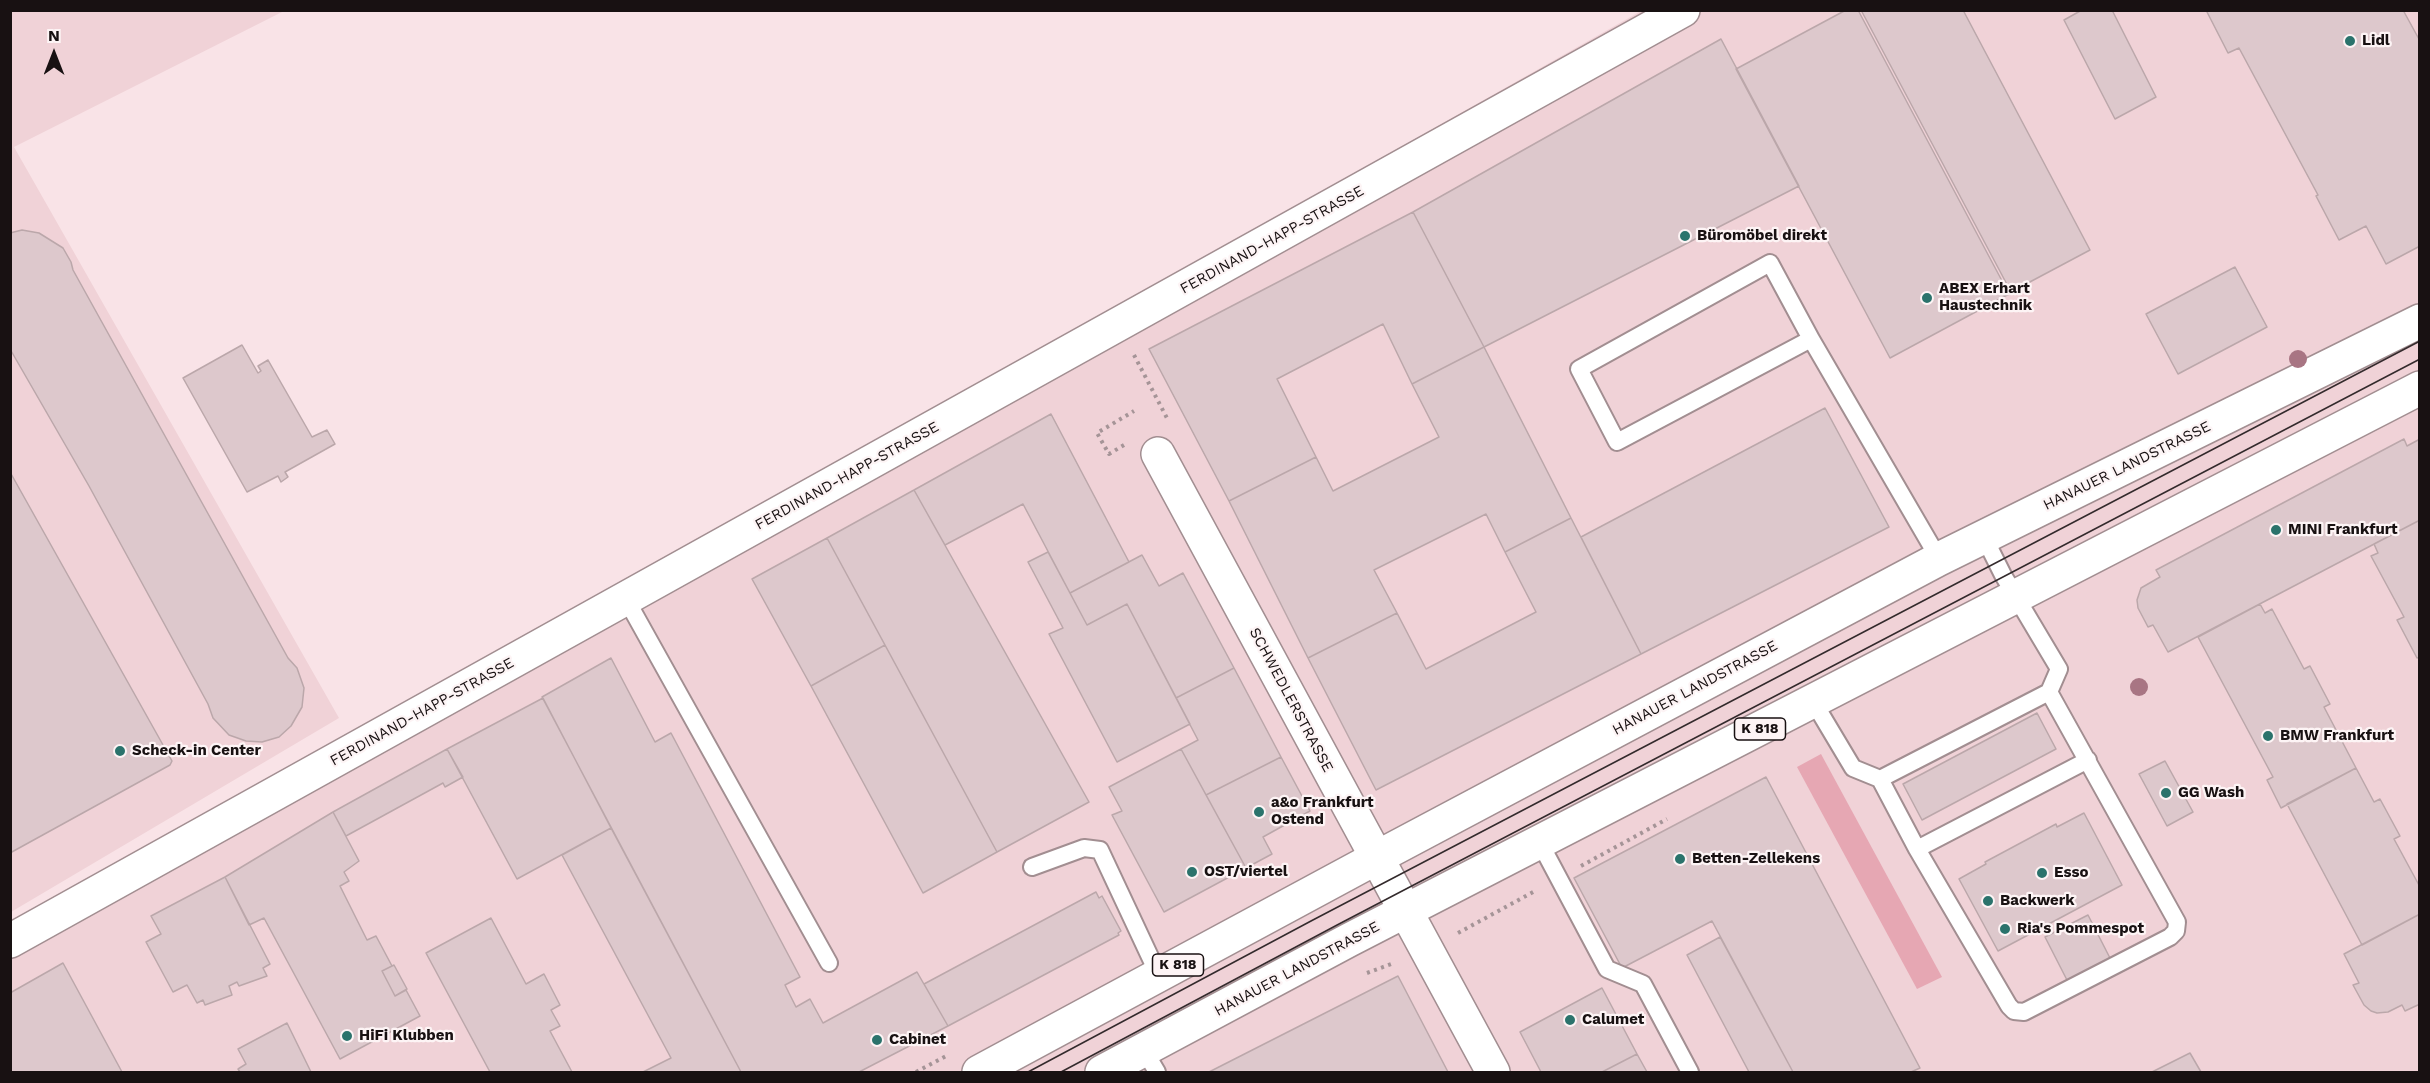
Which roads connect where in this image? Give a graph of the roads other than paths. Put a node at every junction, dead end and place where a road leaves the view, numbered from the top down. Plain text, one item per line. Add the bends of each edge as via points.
1 (1683, 10) edge
2 (2420, 321) edge
3 (1811, 339) junction
4 (2420, 388) edge
5 (1158, 454) road end
6 (1984, 537) junction
7 (1940, 559) junction
8 (2017, 596) junction
9 (626, 599) junction
10 (2049, 692) junction
11 (1812, 701) junction
12 (2088, 760) junction
13 (1880, 779) junction
14 (1540, 843) junction
15 (1917, 849) junction
16 (1376, 858) junction
17 (1032, 867) dead end
18 (1405, 912) junction
19 (10, 941) edge
20 (829, 963) dead end
21 (1159, 975) junction
22 (1150, 1061) edge
23 (980, 1072) edge
24 (1102, 1072) edge
25 (1493, 1072) edge
26 (1690, 1072) edge

1 - 9 main road, FERDINAND-HAPP-STRASSE
2 - 6 main road, HANAUER LANDSTRASSE / K 818
3 - 3 lane via 1617,442 1579,369 1770,263
3 - 7 lane
4 - 8 main road, HANAUER LANDSTRASSE / K 818
5 - 16 main road, SCHWEDLERSTRASSE
6 - 7 main road, HANAUER LANDSTRASSE / K 818
6 - 8 lane
7 - 16 main road, HANAUER LANDSTRASSE / K 818
8 - 10 lane via 2060,669
8 - 11 main road, HANAUER LANDSTRASSE / K 818
9 - 19 main road, FERDINAND-HAPP-STRASSE
9 - 20 lane
10 - 12 lane
10 - 13 lane
11 - 13 lane via 1853,768
11 - 14 main road, HANAUER LANDSTRASSE / K 818
12 - 15 lane
12 - 15 lane via 2177,922 2176,932 2170,938 2024,1012 2014,1011
13 - 15 lane
14 - 18 main road, HANAUER LANDSTRASSE / K 818
14 - 26 lane via 1607,969 1643,984
16 - 18 main road, SCHWEDLERSTRASSE
16 - 21 main road, HANAUER LANDSTRASSE / K 818
17 - 21 lane via 1084,848 1100,850
18 - 22 main road, HANAUER LANDSTRASSE / K 818
18 - 25 main road, SCHWEDLERSTRASSE
21 - 23 main road, HANAUER LANDSTRASSE / K 818
22 - 24 main road, HANAUER LANDSTRASSE / K 818

